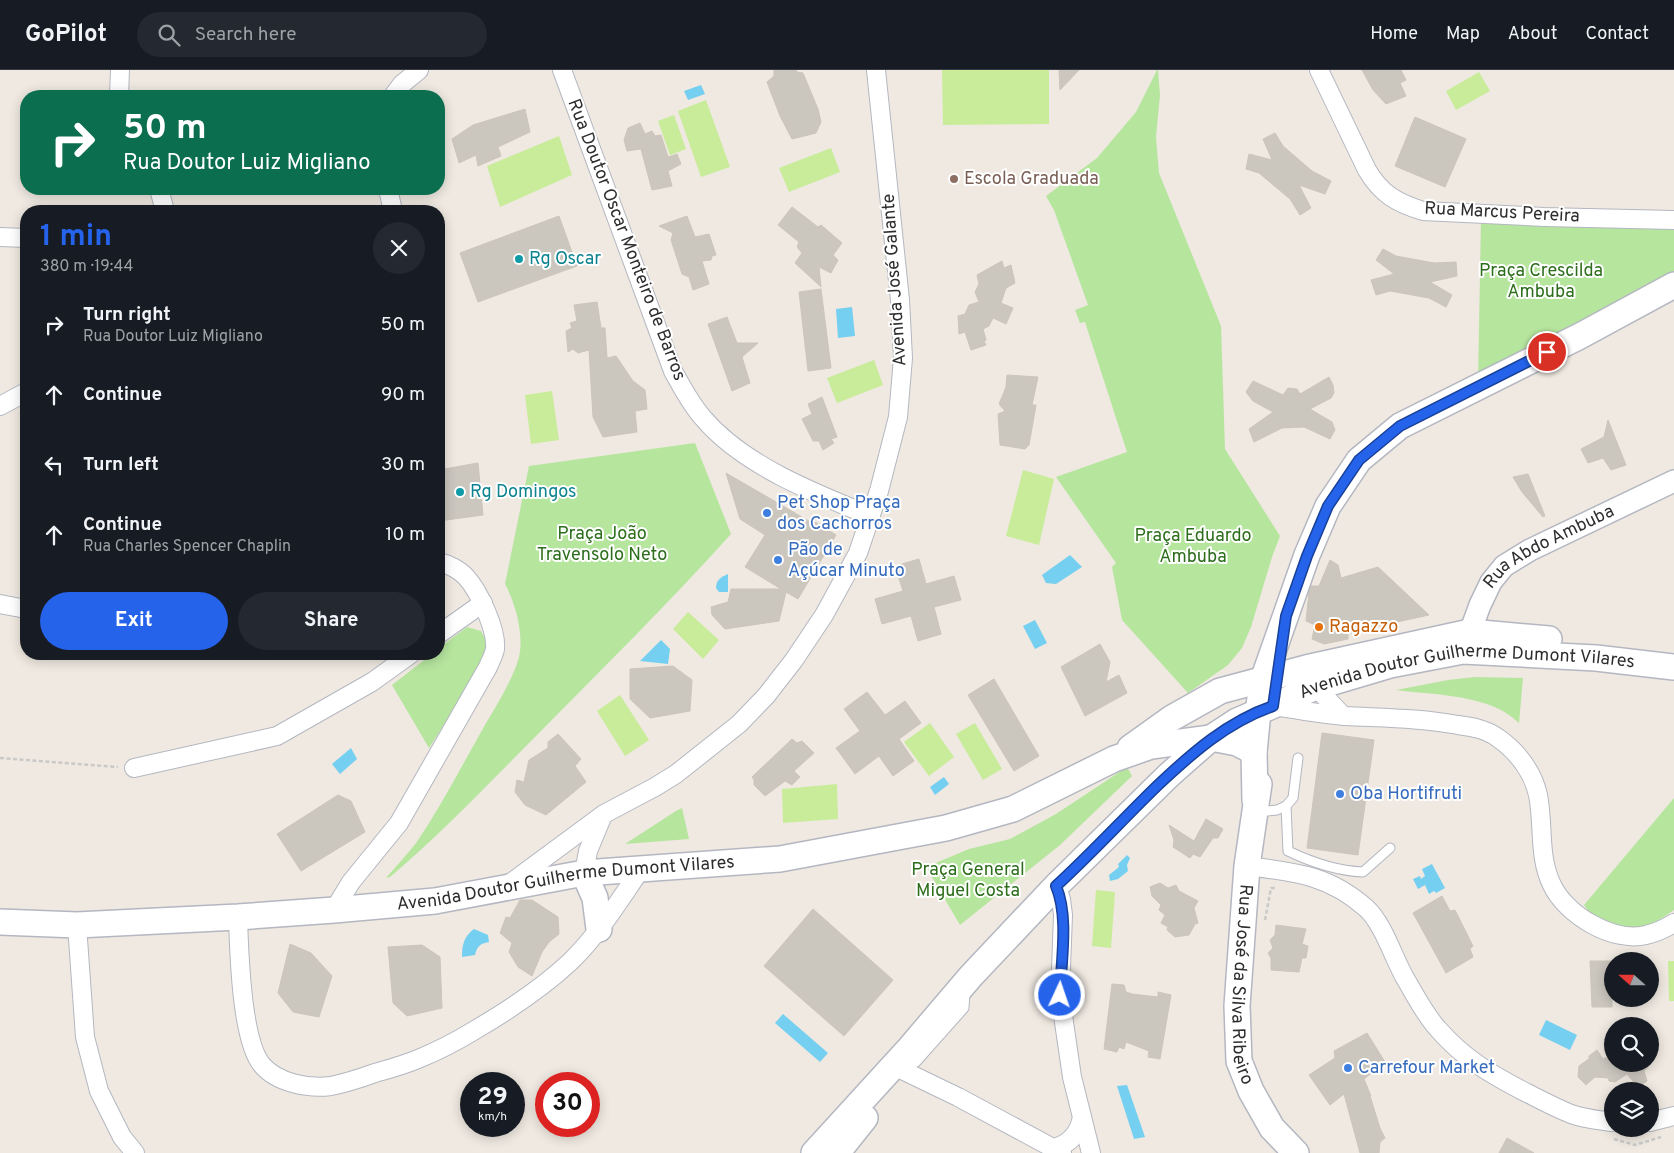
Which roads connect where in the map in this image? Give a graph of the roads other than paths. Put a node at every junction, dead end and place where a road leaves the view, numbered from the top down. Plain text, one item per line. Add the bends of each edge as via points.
1 (120, 70) edge
2 (419, 70) edge
3 (562, 70) edge
4 (876, 70) edge
5 (1319, 70) edge
6 (119, 90) edge
7 (398, 90) edge
8 (1674, 220) edge
9 (0, 237) edge
10 (20, 238) edge
11 (1674, 285) edge
12 (20, 395) edge
13 (0, 406) edge
14 (1674, 481) edge
15 (871, 516) junction
16 (445, 564) edge
17 (483, 603) junction
18 (0, 604) edge
19 (20, 609) edge
20 (445, 630) edge
21 (1280, 642) junction
22 (1466, 642) junction
23 (1674, 651) edge
24 (403, 660) edge
25 (1674, 667) edge
26 (1311, 677) junction
27 (1261, 680) junction
28 (1266, 709) junction
29 (1343, 716) junction
30 (1211, 738) junction
31 (1185, 743) junction
32 (1254, 752) junction
33 (1298, 758) dead end
34 (1114, 759) junction
35 (134, 768) road end
36 (1169, 776) junction
37 (1286, 806) junction
38 (1254, 807) junction
39 (604, 814) junction
40 (1390, 848) dead end
41 (1247, 866) junction
42 (641, 869) junction
43 (584, 873) junction
44 (505, 886) junction
45 (1056, 886) junction
46 (334, 910) junction
47 (238, 917) junction
48 (0, 922) edge
49 (1674, 923) edge
50 (77, 925) junction
51 (599, 929) junction
52 (900, 1062) junction
53 (1674, 1116) edge
54 (1082, 1117) junction
55 (1659, 1120) edge
56 (1604, 1126) edge
57 (1058, 1151) edge
58 (135, 1153) edge
59 (814, 1153) edge
60 (837, 1153) edge
61 (1091, 1153) edge
62 (1296, 1153) edge

1 - 6 street
2 - 7 street
3 - 15 street, Rua Doutor Oscar Monteiro de Barros via 673,371 688,397 704,419 740,451 795,484
4 - 15 street, Avenida José Galante via 903,358 898,417
5 - 8 street, Rua Marcus Pereira via 1376,186 1409,206 1423,211
9 - 10 street
11 - 21 main road via 1400,426 1359,460 1328,506 1307,556
12 - 13 street
14 - 22 street, Rua Abdo Ambuba via 1530,550 1504,566 1491,582
15 - 39 street, Avenida José Galante via 858,553 824,616 766,696 739,724 676,774
16 - 17 street via 466,577
17 - 20 street
17 - 46 street via 494,635 495,649 488,667 399,823 351,882
18 - 19 street
21 - 26 main road
21 - 27 main road
21 - 27 main road
22 - 23 main road, Avenida Doutor Guilherme Dumont Vilares
22 - 25 main road, Avenida Doutor Guilherme Dumont Vilares
22 - 26 main road, Avenida Doutor Guilherme Dumont Vilares via 1390,664
24 - 35 street via 372,682 277,736
26 - 27 main road, Avenida Doutor Guilherme Dumont Vilares
26 - 28 main road, Avenida Doutor Guilherme Dumont Vilares
26 - 29 street
27 - 28 main road
27 - 31 main road, Avenida Doutor Guilherme Dumont Vilares
27 - 34 main road, Avenida Doutor Guilherme Dumont Vilares via 1220,692 1172,718
28 - 29 street
28 - 30 main road, Avenida Doutor Guilherme Dumont Vilares via 1237,721
28 - 32 main road, Rua José da Silva Ribeiro
28 - 38 main road, Rua José da Silva Ribeiro
29 - 49 street via 1431,720 1479,728 1497,737 1512,749 1533,781 1538,796 1545,865 1552,885 1564,903 1597,928 1616,934 1647,935
30 - 31 main road
30 - 32 main road
30 - 36 main road
31 - 34 main road, Avenida Doutor Guilherme Dumont Vilares via 1151,746
31 - 36 main road
32 - 38 main road, Rua José da Silva Ribeiro
33 - 37 lane via 1293,798
34 - 42 main road, Avenida Doutor Guilherme Dumont Vilares via 1013,809 946,828 780,859
36 - 45 main road
37 - 38 lane via 1278,810
37 - 40 lane via 1288,851 1306,860 1363,872
38 - 41 main road, Rua José da Silva Ribeiro
39 - 43 street via 588,851
39 - 44 street, Avenida José Galante
41 - 56 street via 1310,876 1340,888 1368,910 1404,977 1432,1020 1457,1050 1484,1070 1571,1114
41 - 62 main road, Rua José da Silva Ribeiro via 1238,1006 1239,1061 1272,1128
42 - 43 main road, Avenida Doutor Guilherme Dumont Vilares
42 - 51 street
43 - 44 main road, Avenida Doutor Guilherme Dumont Vilares
43 - 51 main road via 595,898
44 - 46 main road, Avenida Doutor Guilherme Dumont Vilares via 434,901
45 - 52 main road via 965,982
45 - 54 street via 1063,915 1060,995 1072,1077
46 - 47 main road, Avenida Doutor Guilherme Dumont Vilares
47 - 50 main road, Avenida Doutor Guilherme Dumont Vilares
47 - 51 street via 248,1028 261,1064 280,1078 300,1085 324,1087 417,1060 471,1032 551,979
48 - 50 main road, Avenida Doutor Guilherme Dumont Vilares
50 - 58 street via 85,1038 99,1091 122,1137
52 - 57 street
52 - 59 main road
52 - 60 main road
53 - 55 street
54 - 57 street via 1070,1140
54 - 61 street

